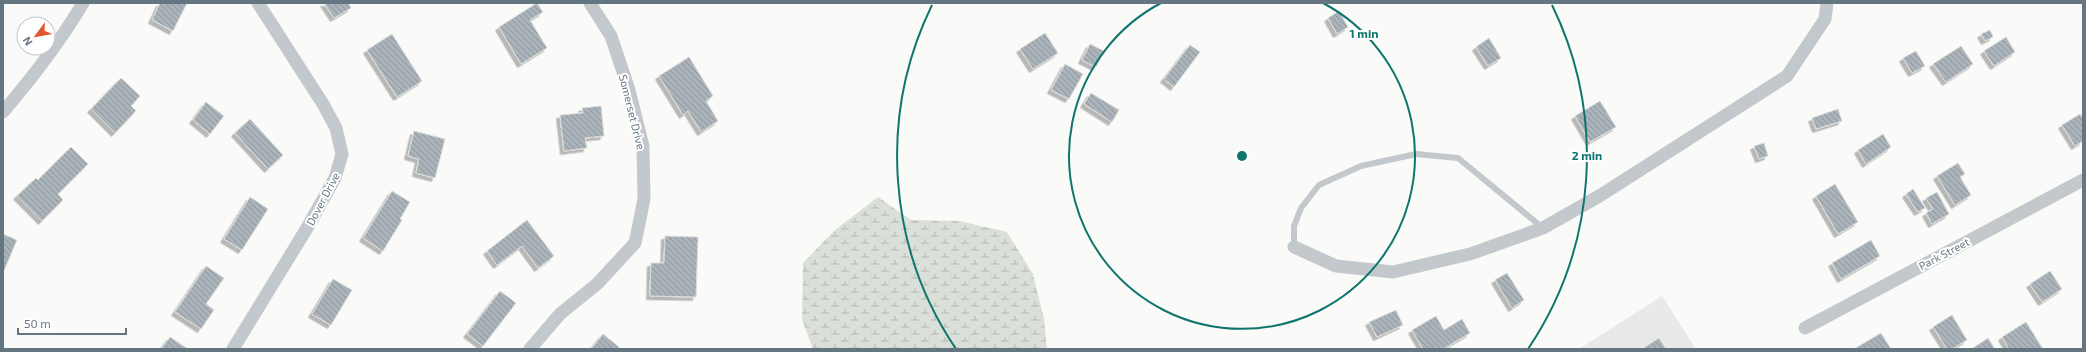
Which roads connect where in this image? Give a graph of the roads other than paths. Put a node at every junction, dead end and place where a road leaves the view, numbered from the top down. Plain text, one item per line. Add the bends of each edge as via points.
1 (83, 3) edge
2 (258, 3) edge
3 (590, 3) edge
4 (1827, 3) edge
5 (3, 112) edge
6 (2083, 180) edge
7 (1543, 228) junction
8 (1294, 247) joint
9 (1805, 328) dead end
10 (233, 349) edge
11 (530, 349) edge

1 - 5 street via 28,84
2 - 10 street, Dover Drive via 323,104 336,128 342,154 335,178
3 - 11 street, Somerset Drive via 611,36 629,90 643,146 644,199 635,243 597,284 560,314
4 - 7 street via 1825,19 1787,76 1601,195
6 - 9 street, Park Street
7 - 8 street via 1470,254 1393,272 1336,266
7 - 8 lane via 1458,158 1416,154 1361,166 1319,185 1301,208 1294,226

